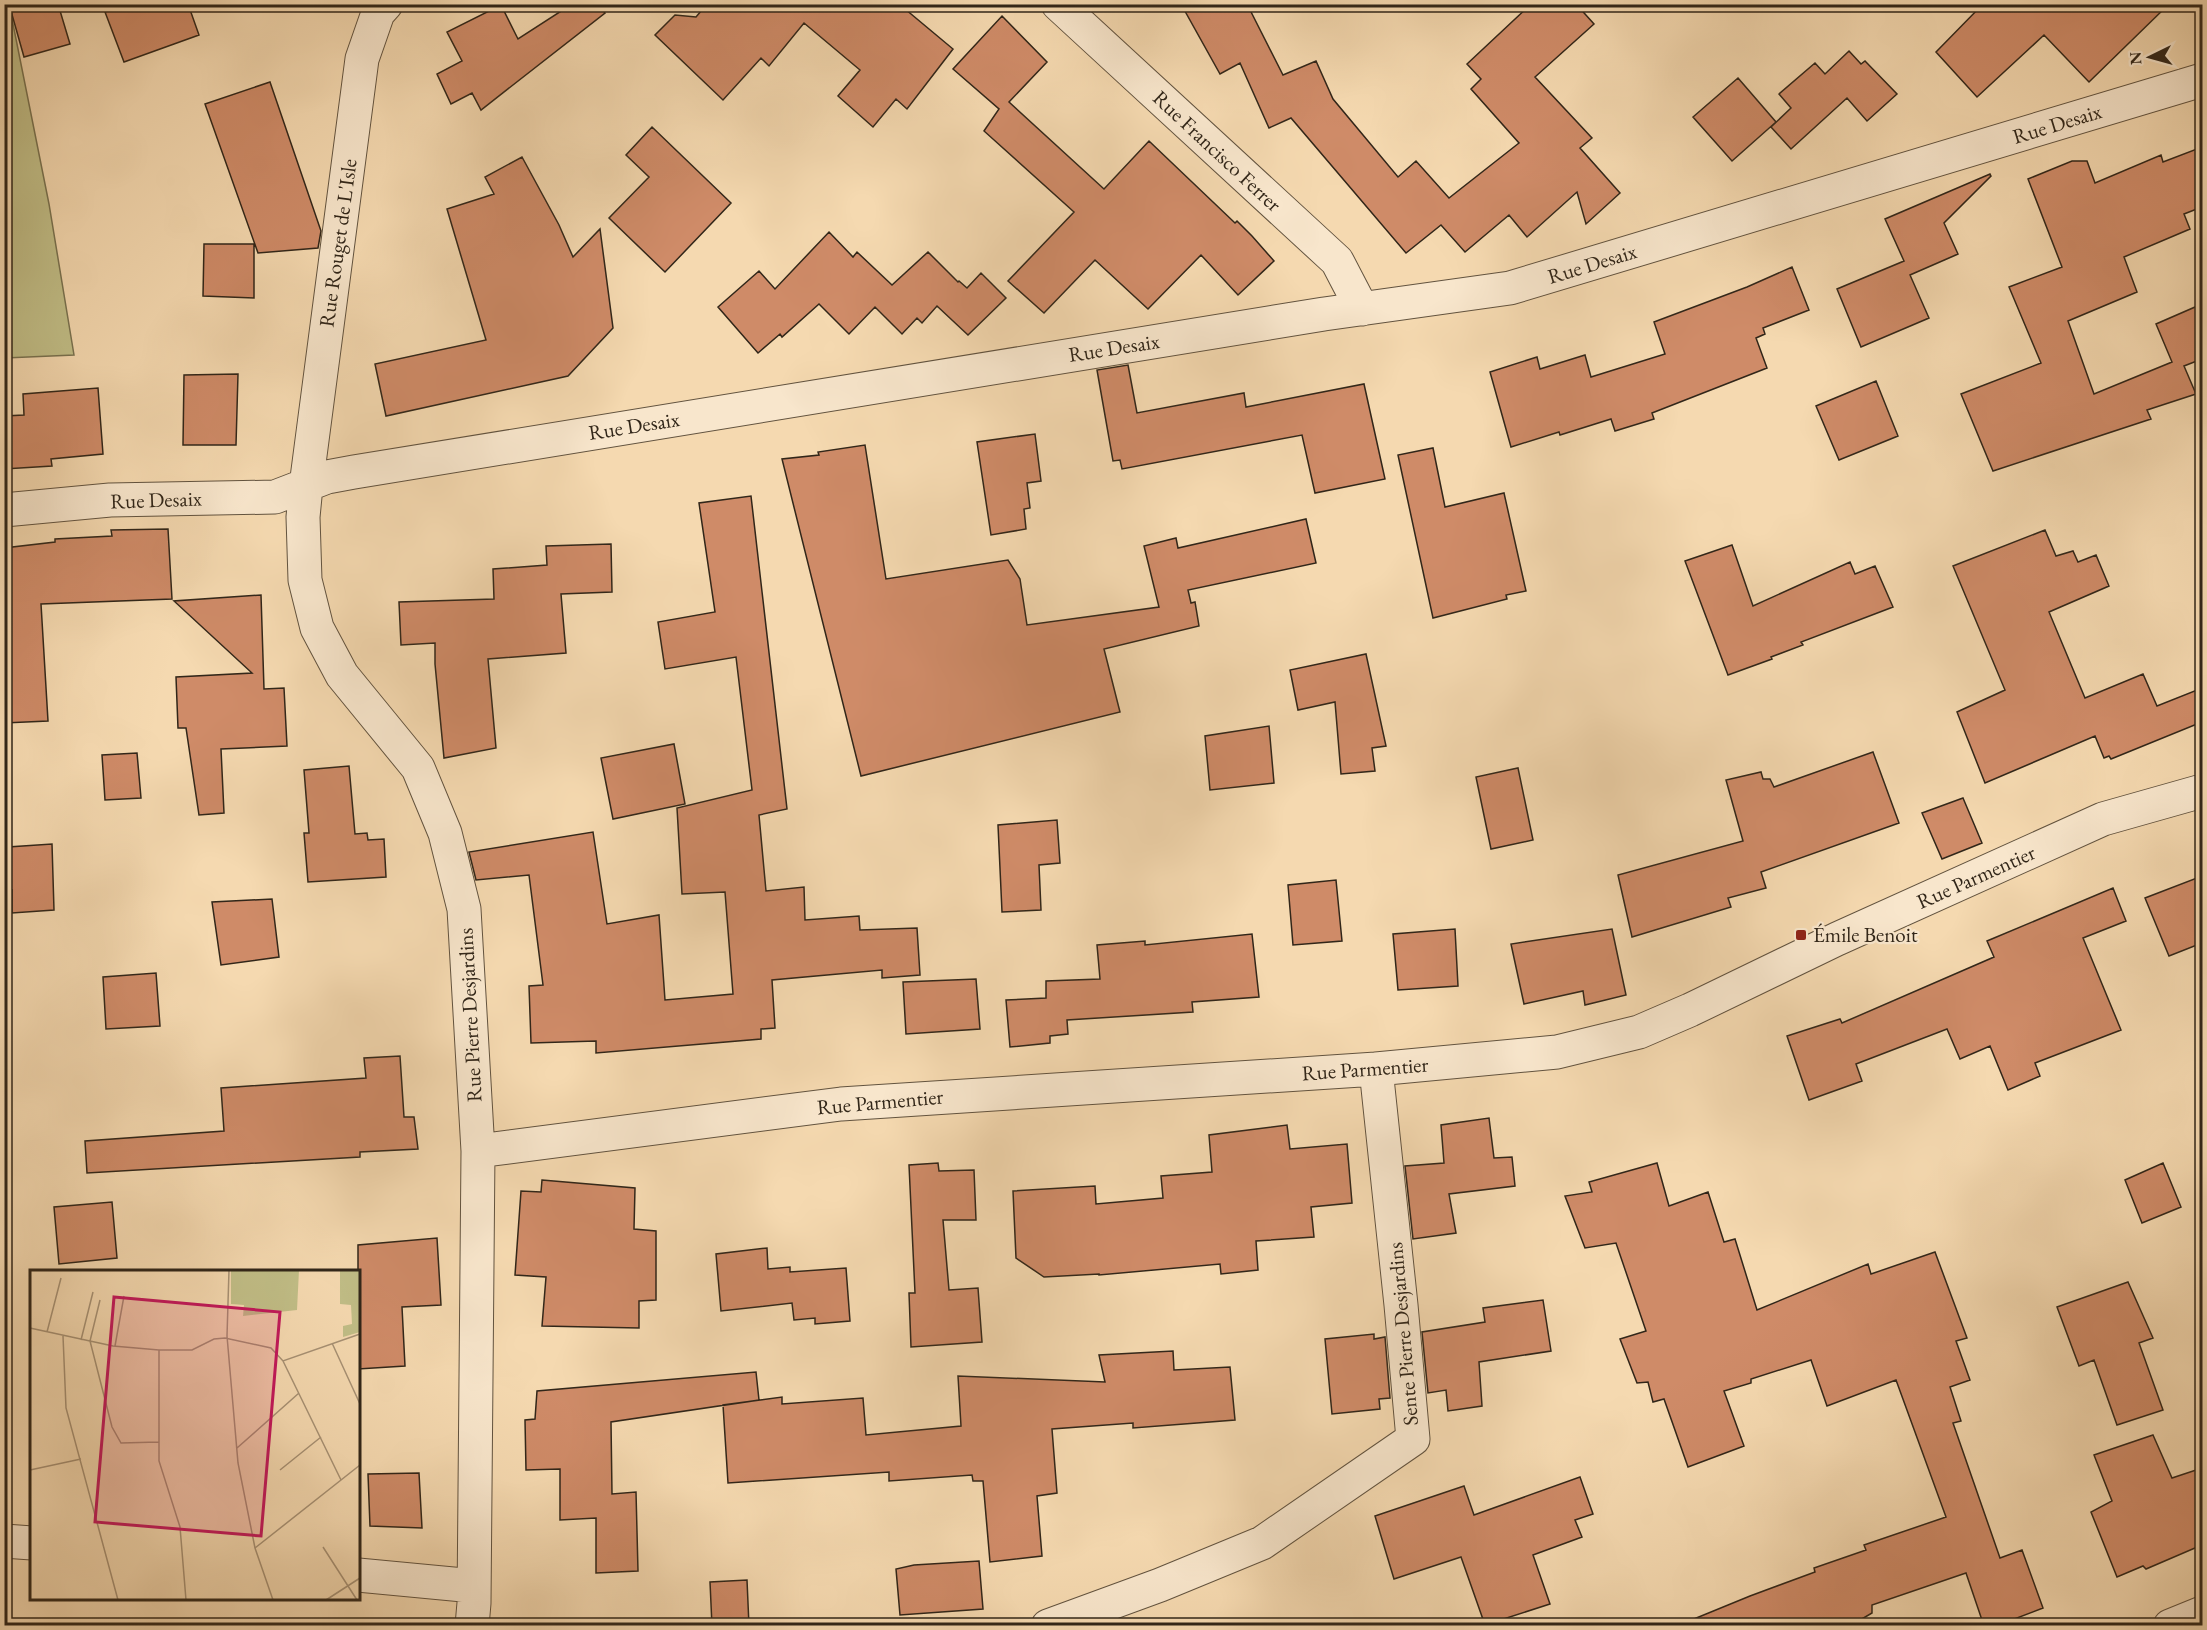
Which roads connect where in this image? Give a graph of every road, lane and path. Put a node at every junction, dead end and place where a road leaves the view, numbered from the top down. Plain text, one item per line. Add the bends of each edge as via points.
1 (386, 4) edge
2 (1058, 4) edge
3 (2202, 80) edge
4 (1362, 309) junction
5 (306, 486) junction
6 (4, 510) edge
7 (2202, 790) edge
8 (1376, 1070) junction
9 (478, 1151) junction
10 (4, 1541) edge
11 (30, 1543) edge
12 (360, 1575) edge
13 (474, 1586) junction
14 (2202, 1613) edge
15 (472, 1626) edge
16 (1048, 1626) edge
17 (2170, 1626) edge

1 - 5 street, Rue Rouget de L'Isle via 378,13 362,59
2 - 4 street, Rue Francisco Ferrer via 1337,261
3 - 4 street, Rue Desaix via 1510,288
4 - 5 street, Rue Desaix via 354,472
5 - 6 street, Rue Desaix via 275,497 110,500
5 - 9 street, Rue Pierre Desjardins via 305,580 317,628 342,675 418,768 445,833 464,909
7 - 8 street, Rue Parmentier via 2103,819 1639,1032 1557,1052
8 - 9 street, Rue Parmentier via 841,1104
8 - 16 street, Sente Pierre Desjardins via 1413,1439 1262,1544
9 - 13 street, Rue Pierre Desjardins
10 - 11 street
12 - 13 street
13 - 15 street, Rue Pierre Desjardins
14 - 17 street

